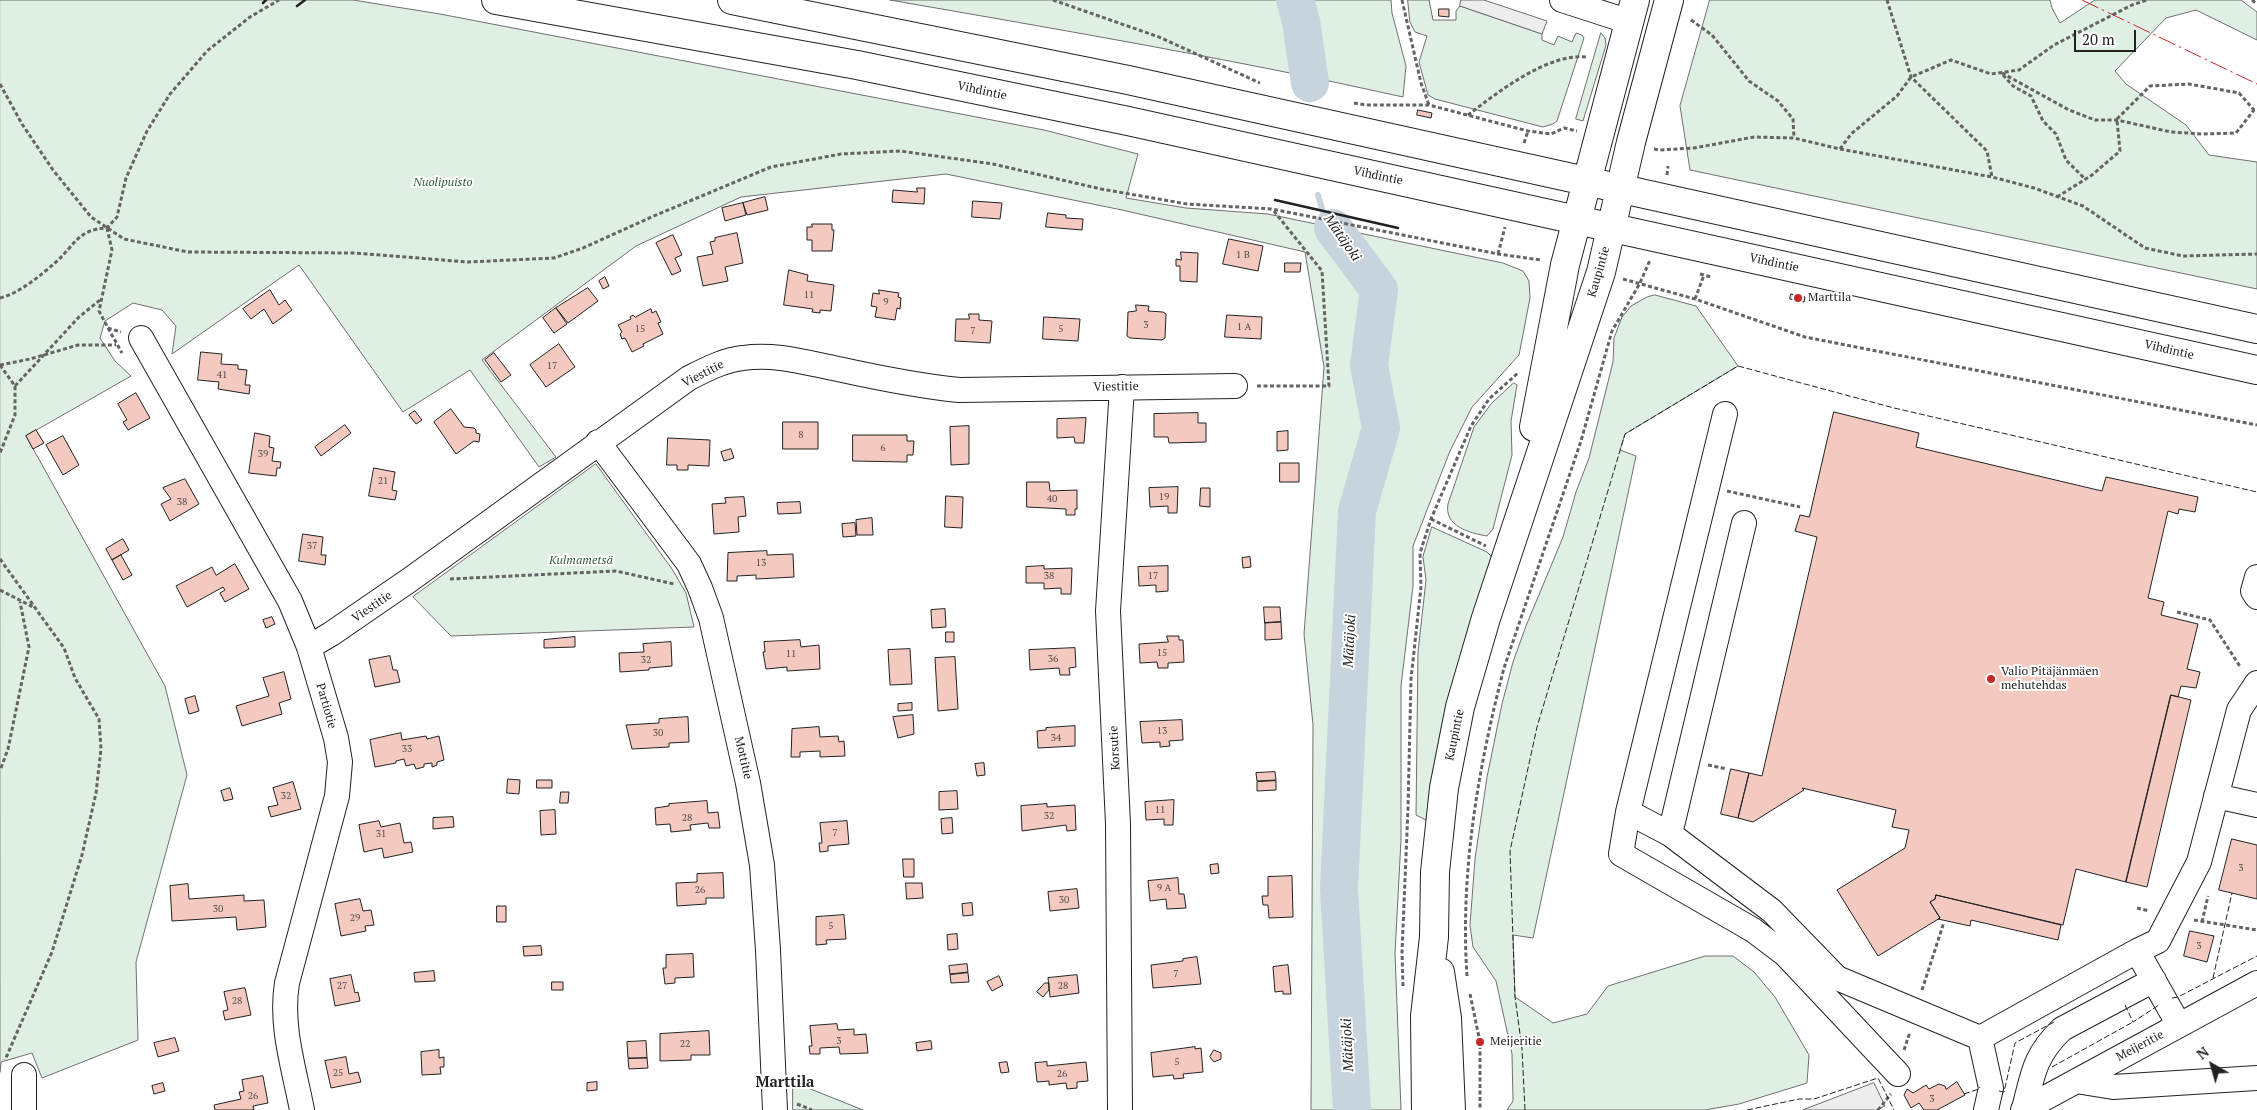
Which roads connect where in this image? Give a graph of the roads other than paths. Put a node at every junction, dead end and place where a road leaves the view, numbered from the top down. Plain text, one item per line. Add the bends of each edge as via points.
1 (496, 0) edge
2 (732, 0) edge
3 (1562, 0) edge
4 (1669, 0) edge
5 (1632, 11) edge
6 (1587, 181) junction
7 (1621, 188) junction
8 (1577, 219) junction
9 (1611, 227) junction
10 (2257, 329) edge
11 (141, 338) road end
12 (2257, 370) edge
13 (1235, 386) road end
14 (1122, 387) junction
15 (1725, 414) dead end
16 (598, 442) junction
17 (1744, 523) dead end
18 (1502, 544) junction
19 (2257, 577) edge
20 (2257, 597) edge
21 (309, 647) junction
22 (2255, 686) edge
23 (2216, 796) junction
24 (2257, 805) edge
25 (1628, 812) junction
26 (1670, 834) junction
27 (1434, 937) junction
28 (2137, 951) junction
29 (2154, 980) junction
30 (2257, 983) edge
31 (2179, 1025) junction
32 (1980, 1038) junction
33 (1898, 1074) dead end
34 (24, 1075) dead end
35 (2257, 1078) edge
36 (2076, 1081) junction
37 (24, 1110) edge
38 (302, 1110) edge
39 (775, 1110) edge
40 (1120, 1110) edge
41 (1426, 1110) edge
42 (1451, 1110) edge
43 (1986, 1110) edge
44 (2024, 1110) edge

1 - 8 main road, Vihdintie via 857,65
2 - 6 main road via 1128,80
3 - 5 street
4 - 7 main road, Kaupintie
5 - 6 main road, Kaupintie
6 - 7 main road
6 - 8 main road, Kaupintie
7 - 9 main road, Kaupintie
7 - 10 main road
8 - 9 main road, Vihdintie
8 - 18 main road, Kaupintie
9 - 12 main road, Vihdintie
9 - 18 main road, Kaupintie via 1601,272
11 - 21 street, Partiotie via 290,601
13 - 14 street, Viestitie
14 - 16 street, Viestitie via 959,390 920,387 790,359 744,357 726,361 690,378
14 - 40 street, Korsutie via 1108,611 1118,824
15 - 25 street
16 - 21 street, Viestitie via 412,579
16 - 39 street, Mottitie via 688,564 711,618 748,783 762,865
17 - 26 street
18 - 27 main road, Kaupintie via 1486,618 1460,707 1444,788 1435,872
19 - 20 street via 2253,591
21 - 38 street, Partiotie via 340,762 337,796 286,983 284,1001 284,1020
22 - 23 street via 2238,710
23 - 24 street
23 - 28 street via 2199,862 2158,941
25 - 26 street
25 - 33 street via 1621,854 1753,930 1786,955
26 - 32 street via 1772,911 1837,978
27 - 41 main road, Kaupintie via 1425,1016
27 - 42 main road, Kaupintie via 1447,1018
28 - 29 street
28 - 32 street
29 - 31 street
29 - 44 street via 2062,1030 2051,1040 2040,1053 2034,1068
30 - 31 street, Meijeritie
31 - 36 street, Meijeritie
32 - 43 street via 1991,1088
34 - 37 street
35 - 36 street via 2113,1087
36 - 44 street, Meijeritie

